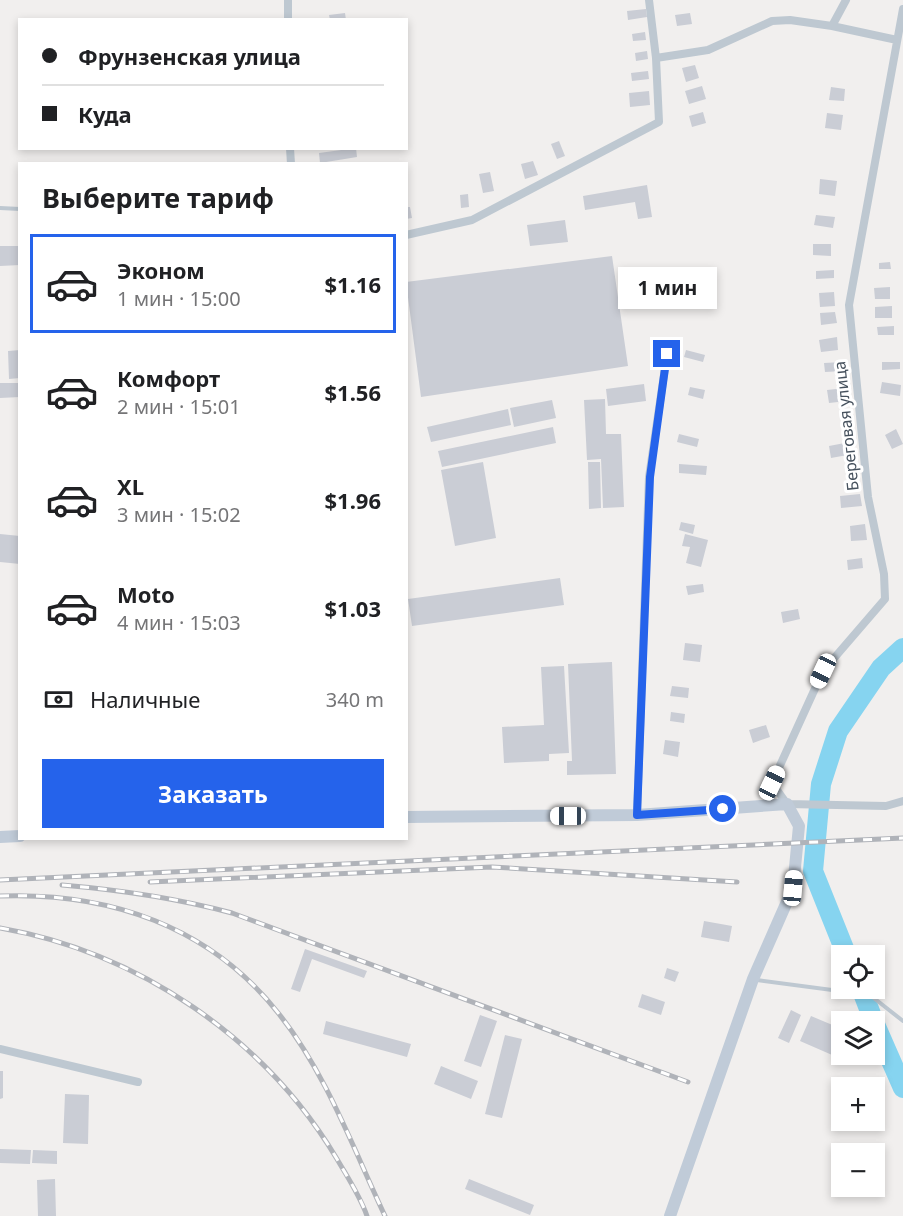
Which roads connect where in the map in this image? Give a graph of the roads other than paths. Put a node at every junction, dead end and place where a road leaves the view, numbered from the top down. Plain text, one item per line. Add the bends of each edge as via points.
1 (288, 0) edge
2 (649, 0) edge
3 (846, 0) edge
4 (903, 9) edge
5 (288, 18) edge
6 (831, 26) junction
7 (897, 40) junction
8 (656, 58) junction
9 (0, 208) edge
10 (18, 209) edge
11 (408, 235) edge
12 (667, 354) dead end
13 (903, 801) edge
14 (787, 804) junction
15 (637, 815) junction
16 (408, 818) edge
17 (18, 836) edge
18 (0, 837) edge
19 (753, 979) junction
20 (903, 1021) edge
21 (0, 1049) edge
22 (138, 1082) dead end
23 (670, 1216) edge

1 - 5 street
2 - 8 street
3 - 6 street
4 - 7 street, Береговая улица
6 - 7 street
6 - 8 street via 772,21 708,50
7 - 14 street, Береговая улица via 849,305 868,497 884,574 885,599 823,671 772,783
8 - 11 street via 659,122 472,220
9 - 10 lane
12 - 15 street via 650,477
13 - 14 street via 886,806
14 - 15 street
14 - 19 street via 799,826 793,888
15 - 16 street
17 - 18 street
19 - 20 lane via 870,995
19 - 23 street
21 - 22 street

